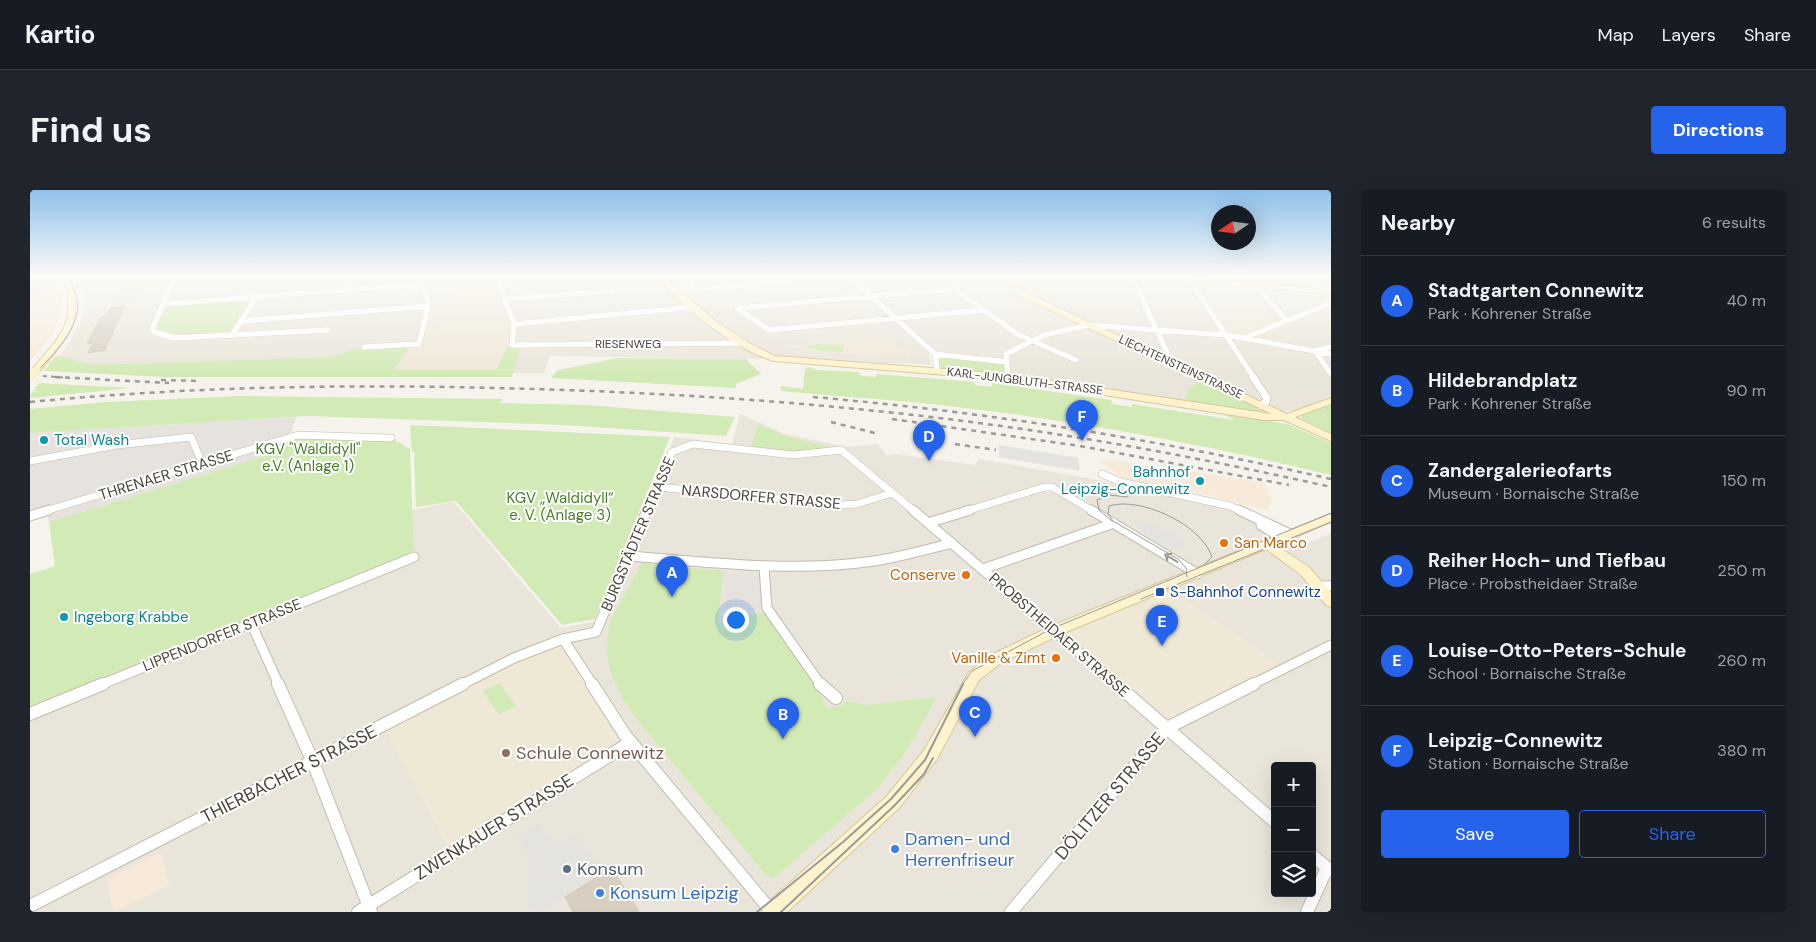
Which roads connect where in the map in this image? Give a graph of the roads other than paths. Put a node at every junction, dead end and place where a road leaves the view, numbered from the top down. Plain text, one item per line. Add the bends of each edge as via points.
1 (74, 310) edge
2 (161, 310) edge
3 (249, 310) edge
4 (382, 310) edge
5 (427, 310) edge
6 (509, 310) edge
7 (665, 310) edge
8 (698, 310) edge
9 (739, 310) edge
10 (887, 310) edge
11 (985, 310) joint
12 (1057, 310) edge
13 (1149, 310) edge
14 (1209, 310) edge
15 (1277, 310) edge
16 (1313, 310) edge
17 (897, 319) junction
18 (1286, 320) junction
19 (242, 321) junction
20 (514, 324) junction
21 (1089, 325) junction
22 (1158, 329) junction
23 (328, 330) dead end
24 (232, 335) junction
25 (1226, 335) junction
26 (1243, 338) junction
27 (1030, 341) junction
28 (744, 343) junction
29 (512, 345) joint
30 (364, 347) dead end
31 (1331, 347) edge
32 (1315, 351) junction
33 (935, 354) junction
34 (1331, 354) edge
35 (1161, 358) junction
36 (1076, 360) dead end
37 (1007, 362) junction
38 (937, 370) junction
39 (33, 374) edge
40 (1331, 374) edge
41 (1008, 377) junction
42 (1331, 402) edge
43 (1261, 405) junction
44 (1287, 417) junction
45 (391, 438) dead end
46 (1331, 438) edge
47 (841, 450) joint
48 (30, 461) edge
49 (202, 463) junction
50 (1102, 474) dead end
51 (658, 487) junction
52 (892, 493) junction
53 (30, 516) edge
54 (1331, 518) edge
55 (928, 523) junction
56 (1114, 523) junction
57 (1280, 540) junction
58 (952, 543) junction
59 (629, 556) junction
60 (414, 557) dead end
61 (764, 567) junction
62 (983, 569) junction
63 (1198, 574) junction
64 (1317, 586) junction
65 (1331, 586) edge
66 (1331, 602) edge
67 (251, 624) junction
68 (1054, 631) junction
69 (563, 639) junction
70 (1331, 645) edge
71 (836, 698) dead end
72 (30, 714) edge
73 (1168, 728) junction
74 (631, 742) junction
75 (313, 762) junction
76 (1271, 818) edge
77 (1316, 858) edge
78 (1329, 869) edge
79 (30, 906) edge
80 (366, 910) edge
81 (772, 912) edge
82 (1011, 912) edge
83 (1307, 912) edge

1 - 39 street via 63,336
2 - 24 street via 152,329 158,335 174,338
3 - 19 street
4 - 19 street
5 - 30 street via 419,344
6 - 20 street
7 - 20 street
8 - 28 street
9 - 17 street via 769,330
10 - 17 street
11 - 17 street
11 - 27 street
12 - 21 street, LIECHTENSTEINSTRASSE
13 - 22 street
14 - 25 street
15 - 18 street
16 - 18 street
17 - 33 street
18 - 26 street
19 - 24 street
20 - 29 street
21 - 22 street
21 - 27 street
21 - 35 street, LIECHTENSTEINSTRASSE
22 - 25 street
22 - 35 street via 1168,355
23 - 24 street
25 - 26 street
25 - 43 street via 1267,398
26 - 32 street
27 - 36 street
27 - 37 street via 1006,354
28 - 29 street, RIESENWEG
28 - 38 street, KARL-JUNGBLUTH-STRASSE via 762,354 796,361
31 - 32 street
32 - 34 street
32 - 40 street
33 - 37 street
33 - 38 street
35 - 43 street, LIECHTENSTEINSTRASSE
37 - 41 street
38 - 41 street, KARL-JUNGBLUTH-STRASSE
41 - 44 street, KARL-JUNGBLUTH-STRASSE via 1264,417
42 - 44 street
43 - 44 street, LIECHTENSTEINSTRASSE
44 - 46 street, LIECHTENSTEINSTRASSE
45 - 49 street, THRENAER STRASSE via 298,435
47 - 51 street, BURGSTÄDTER STRASSE via 793,455 693,444 672,452
47 - 52 street, PROBSTHEIDAER STRASSE
48 - 49 street via 117,445 191,437
49 - 53 street, THRENAER STRASSE
50 - 57 street via 1121,482 1243,511
51 - 52 street, NARSDORFER STRASSE via 842,505 858,504
51 - 59 street, BURGSTÄDTER STRASSE
52 - 55 street, PROBSTHEIDAER STRASSE
54 - 57 street
55 - 56 street via 1052,487
55 - 58 street, PROBSTHEIDAER STRASSE
56 - 62 street
63 -> 56 street
57 - 63 street
57 - 64 street
58 - 61 street via 927,552 850,564
58 - 62 street, PROBSTHEIDAER STRASSE
59 - 61 street
59 - 69 street, BURGSTÄDTER STRASSE via 596,632
60 - 67 street, LIPPENDORFER STRASSE
61 - 71 street via 767,608 822,687
62 - 68 street, PROBSTHEIDAER STRASSE
63 - 68 street
64 - 65 street
64 - 66 street
67 - 72 street, LIPPENDORFER STRASSE
67 - 75 street
68 - 73 street, PROBSTHEIDAER STRASSE
68 - 81 street via 996,659 974,676 931,754 893,802
69 - 74 street via 603,705
69 - 75 street, THIERBACHER STRASSE via 514,658
70 - 73 street, DÖLITZER STRASSE
73 - 76 street, PROBSTHEIDAER STRASSE
73 - 82 street, DÖLITZER STRASSE
74 - 80 street, ZWENKAUER STRASSE
74 - 81 street
75 - 79 street, THIERBACHER STRASSE
75 - 80 street
77 - 78 street
78 - 83 street

